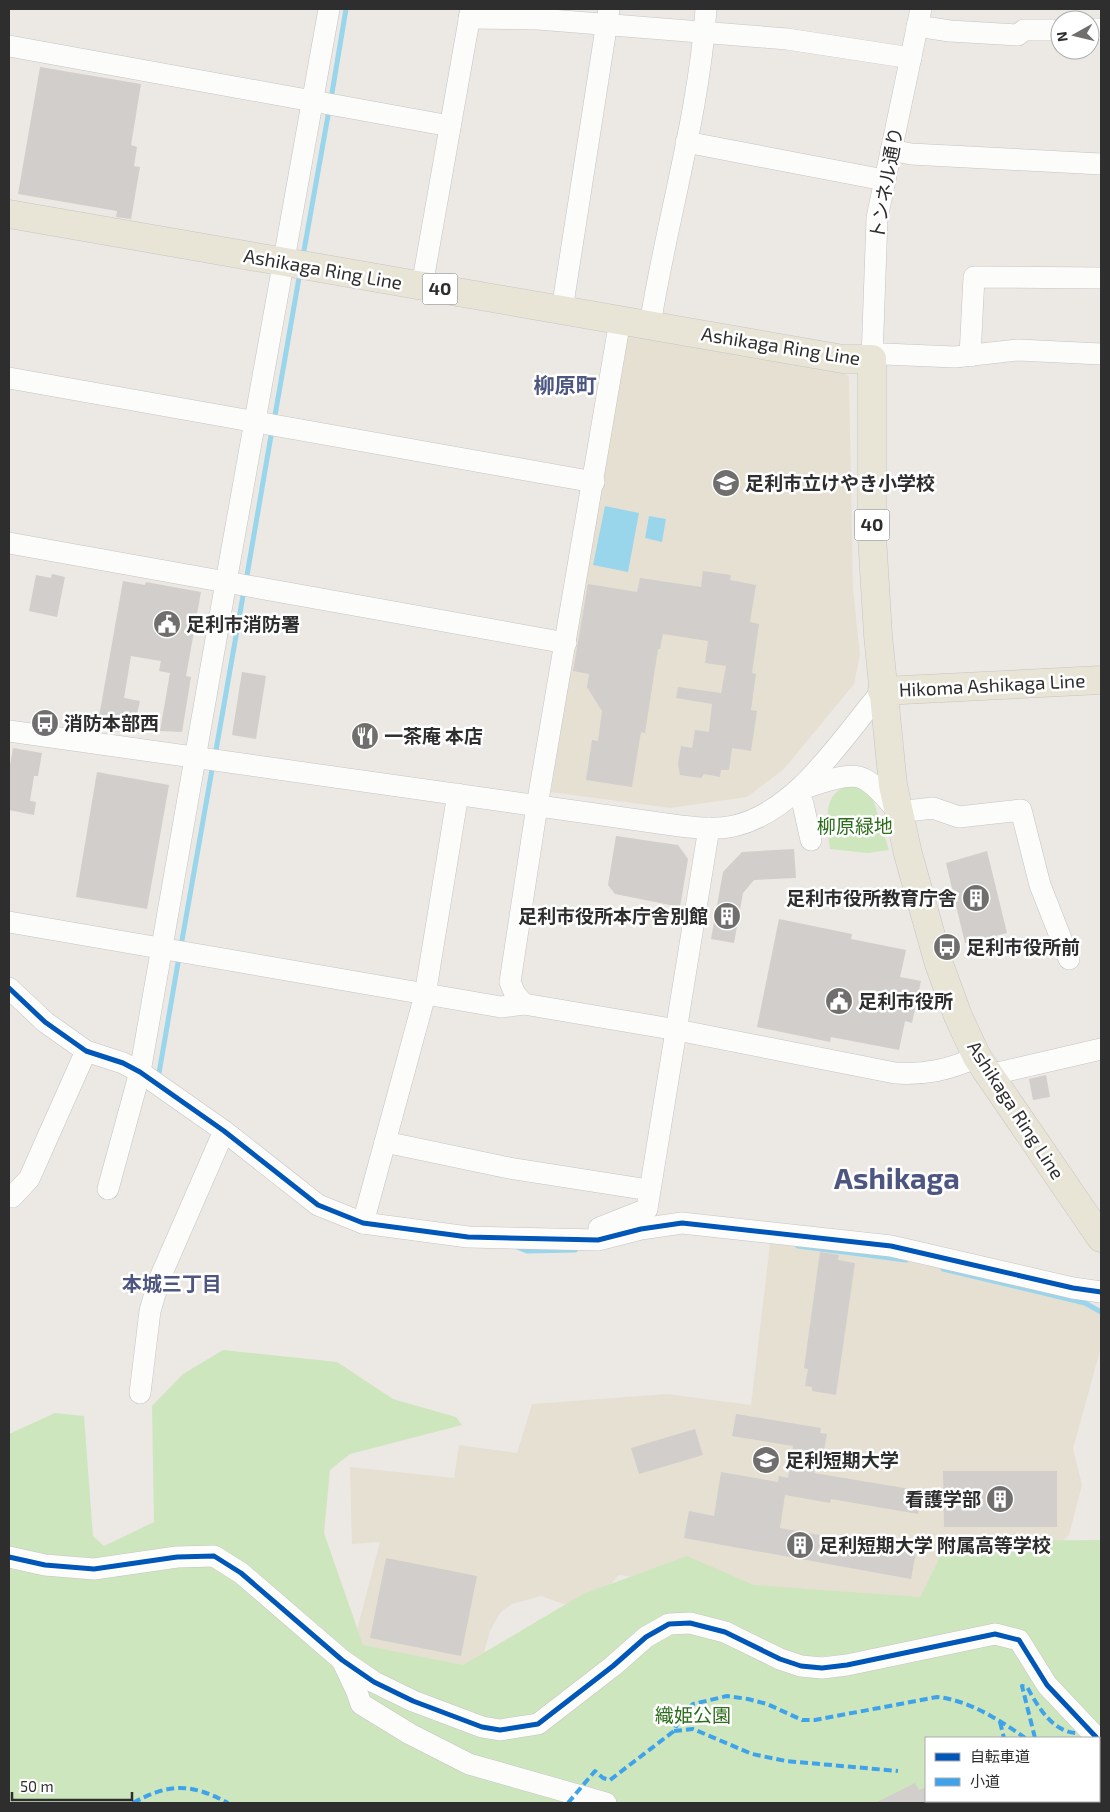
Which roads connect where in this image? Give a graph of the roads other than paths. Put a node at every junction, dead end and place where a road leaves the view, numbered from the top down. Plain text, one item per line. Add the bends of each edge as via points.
1 (329, 9) edge
2 (706, 9) edge
3 (470, 13) edge
4 (539, 14) edge
5 (608, 17) edge
6 (919, 17) edge
7 (1050, 30) edge
8 (704, 33) junction
9 (9, 46) edge
10 (911, 58) junction
11 (312, 102) junction
12 (450, 126) junction
13 (686, 142) junction
14 (891, 150) junction
15 (1101, 164) edge
16 (884, 180) junction
17 (9, 214) edge
18 (285, 262) junction
19 (1101, 278) edge
20 (422, 286) junction
21 (562, 310) junction
22 (620, 320) junction
23 (650, 325) junction
24 (1101, 354) edge
25 (970, 356) junction
26 (872, 359) junction
27 (9, 378) edge
28 (255, 422) junction
29 (594, 482) junction
30 (9, 543) edge
31 (226, 582) junction
32 (566, 642) junction
33 (1101, 680) edge
34 (882, 691) junction
35 (9, 731) edge
36 (196, 757) junction
37 (797, 791) junction
38 (458, 794) junction
39 (537, 806) junction
40 (898, 812) junction
41 (709, 828) junction
42 (811, 840) dead end
43 (9, 922) edge
44 (162, 950) junction
45 (1069, 959) dead end
46 (9, 988) edge
47 (425, 995) junction
48 (524, 1004) junction
49 (677, 1030) junction
50 (1101, 1049) edge
51 (86, 1051) junction
52 (983, 1066) junction
53 (140, 1072) junction
54 (224, 1131) junction
55 (385, 1142) junction
56 (108, 1189) dead end
57 (649, 1190) junction
58 (9, 1196) edge
59 (363, 1223) junction
60 (1101, 1238) edge
61 (567, 1239) junction
62 (1101, 1292) edge
63 (140, 1393) dead end
64 (9, 1556) edge
65 (342, 1660) junction
66 (1096, 1737) edge
67 (606, 1803) edge

1 - 11 street
2 - 8 street
3 - 4 street
3 - 12 street
4 - 5 street
5 - 8 street
5 - 21 street
6 - 7 street via 950,31 1018,34 1024,30
6 - 10 street, トンネル通り
8 - 10 street via 787,39
8 - 13 street
9 - 11 street
10 - 14 street, トンネル通り
11 - 12 street
11 - 18 street
12 - 20 street
13 - 16 street
13 - 23 street
14 - 15 street via 910,154
14 - 16 street, トンネル通り
16 - 26 street, トンネル通り via 875,241
17 - 18 main road, Ashikaga Ring Line / 40
18 - 20 main road, Ashikaga Ring Line / 40
18 - 28 street
19 - 25 street via 974,277
20 - 21 main road, Ashikaga Ring Line / 40
21 - 22 main road, Ashikaga Ring Line / 40
22 - 23 main road, Ashikaga Ring Line / 40
22 - 29 street
23 - 26 main road, Ashikaga Ring Line / 40 via 843,359
24 - 25 street via 1018,350
25 - 26 street via 884,354
26 - 34 main road, Ashikaga Ring Line / 40 via 873,566
27 - 28 street
28 - 29 street
28 - 31 street
29 - 32 street
30 - 31 street
31 - 32 street
31 - 36 street
32 - 39 street
33 - 34 main road, Hikoma Ashikaga Line
34 - 37 street
34 - 40 main road, Ashikaga Ring Line / 40
35 - 36 street
36 - 38 street
36 - 44 street
37 - 40 street via 833,779 858,776 871,783
37 - 41 street via 758,818 734,826
37 - 42 street
38 - 39 street
38 - 47 street
39 - 41 street
39 - 48 street via 510,982
40 - 45 street via 932,808 959,817 1021,810 1040,885
40 - 52 main road, Ashikaga Ring Line / 40 via 939,964 958,1016
41 - 49 street
43 - 44 street
44 - 47 street
44 - 53 street
46 - 51 street via 45,1022
47 - 48 street via 501,1007
47 - 55 street
48 - 49 street
49 - 52 street via 895,1073 918,1075
49 - 57 street
50 - 52 street
51 - 53 street
51 - 58 street via 29,1179 12,1197
52 - 60 main road, Ashikaga Ring Line / 40
53 - 54 street
53 - 56 street
54 - 59 street via 318,1205
54 - 63 street via 159,1280 150,1312
55 - 57 street via 509,1168
55 - 59 street
57 - 61 street via 646,1210
59 - 61 street via 468,1237
61 - 62 street via 598,1240 682,1223 891,1246
64 - 65 street via 45,1565 94,1569 177,1557 214,1556 241,1573
65 - 66 street via 374,1682 414,1701 500,1730 538,1724 646,1637 669,1624 690,1623 725,1632 780,1659 822,1668 995,1634 1019,1640 1048,1685
65 - 67 street via 360,1704 410,1734 469,1764

